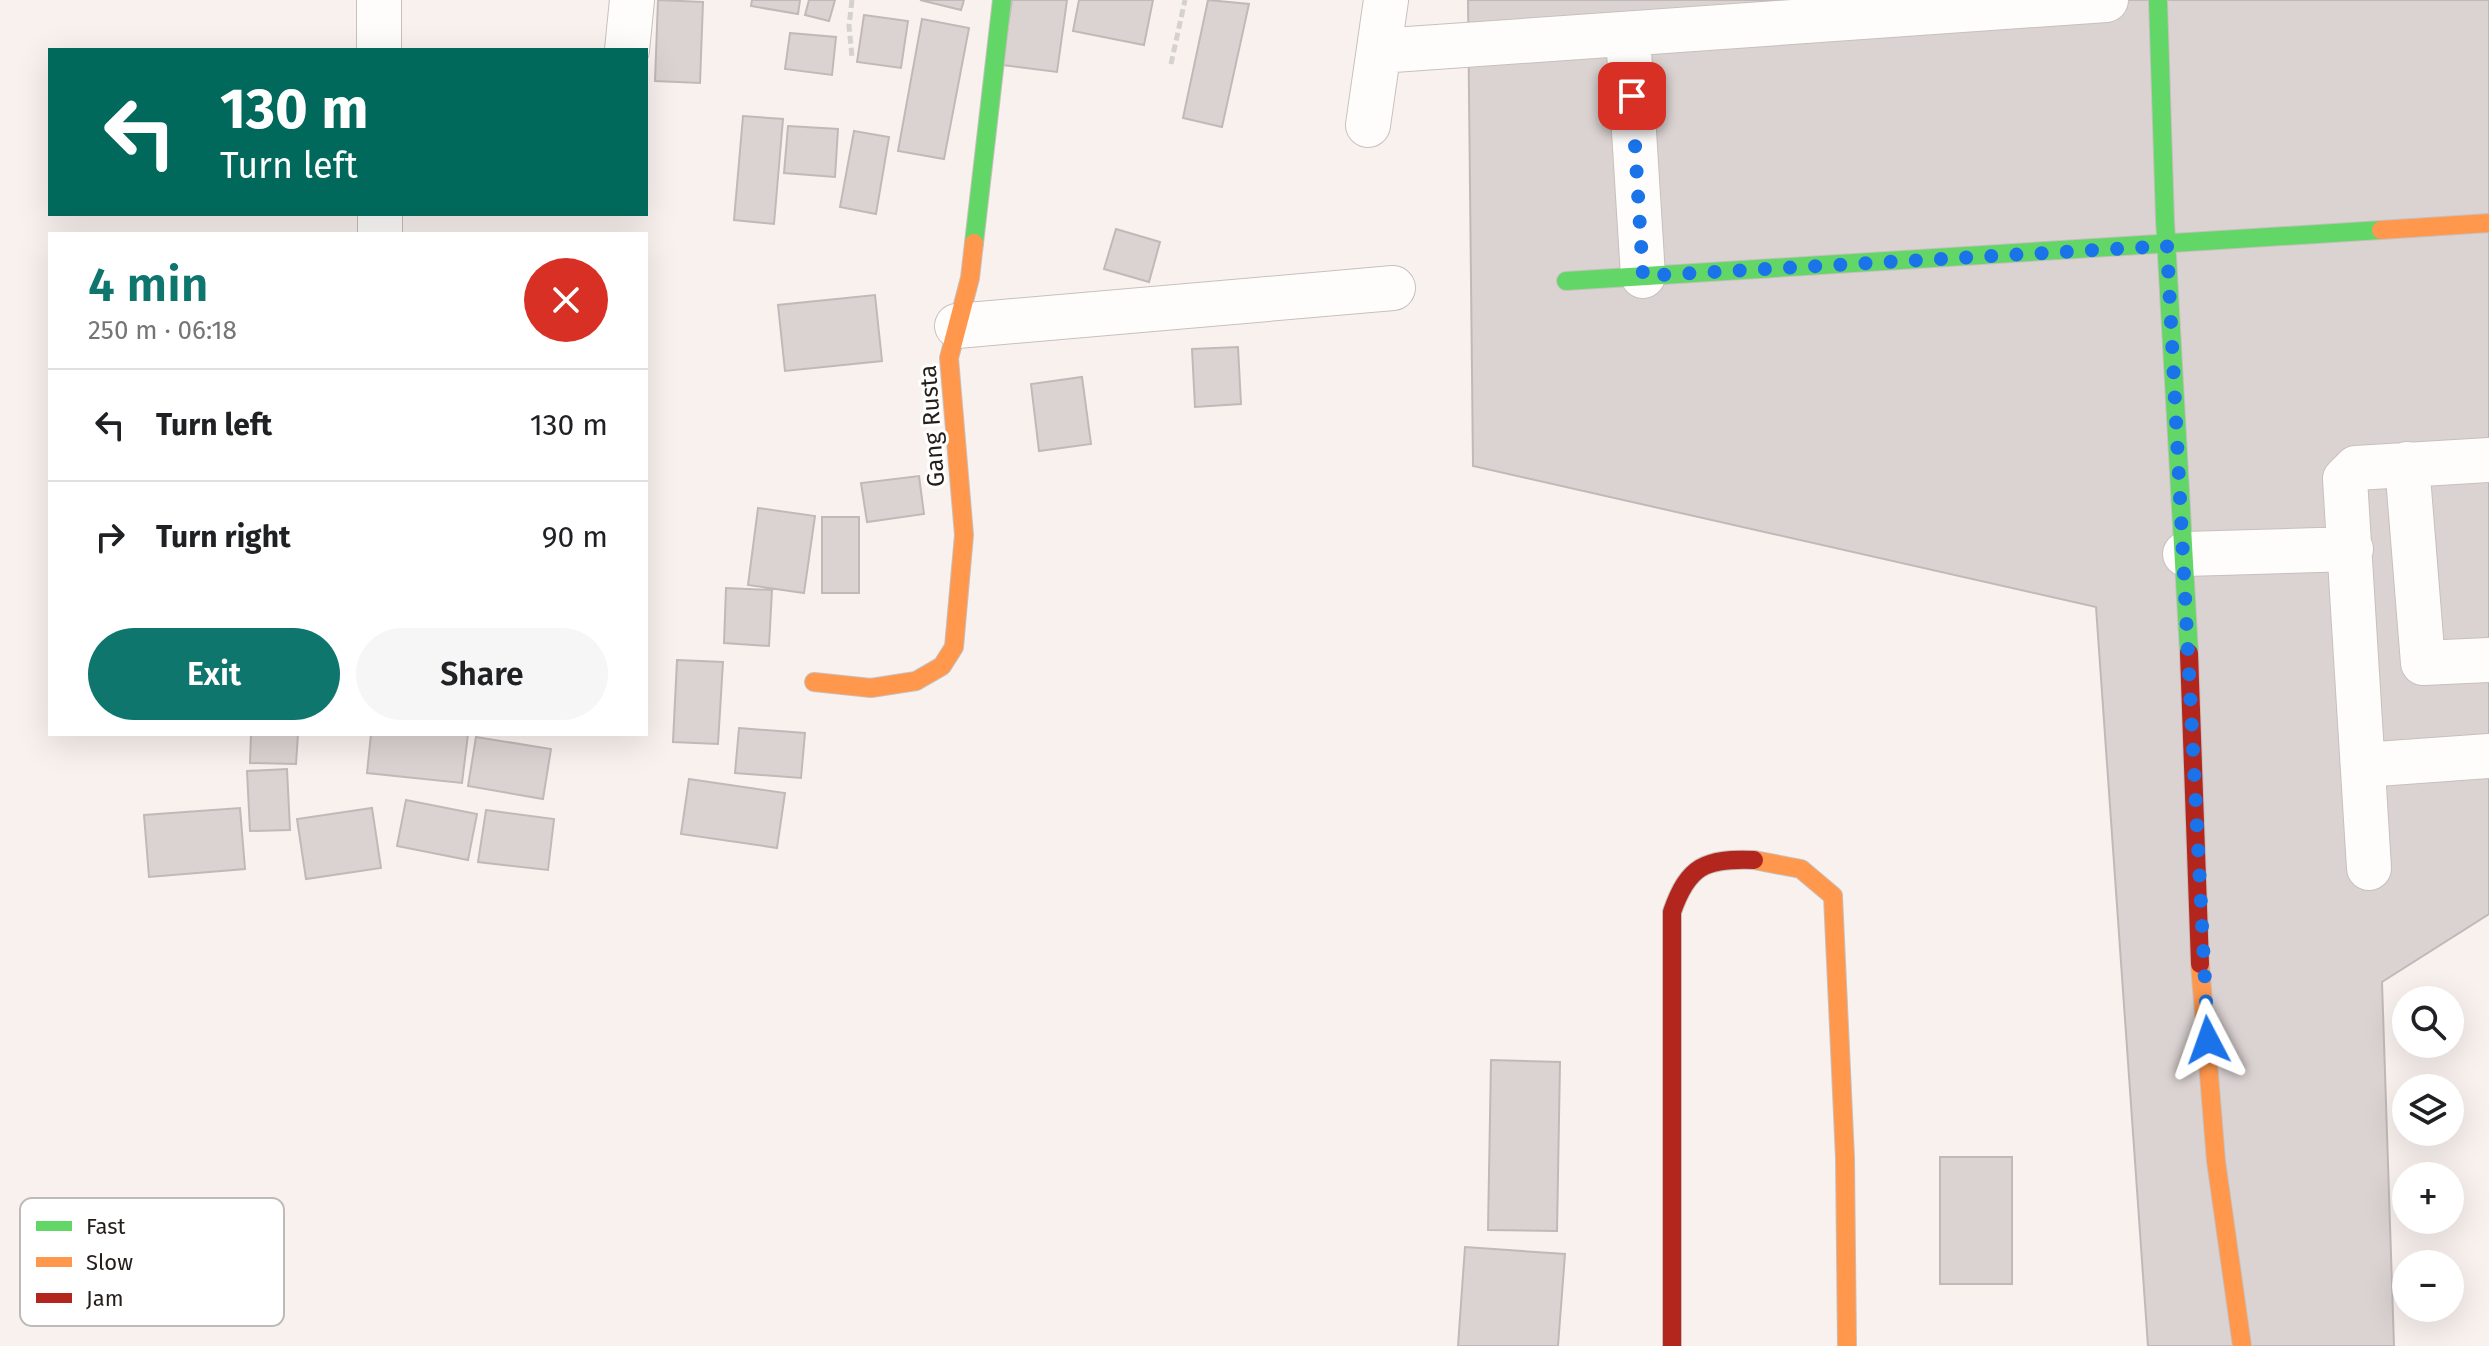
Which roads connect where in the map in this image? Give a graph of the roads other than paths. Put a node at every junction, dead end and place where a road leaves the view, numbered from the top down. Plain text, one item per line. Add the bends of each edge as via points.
1 (379, 0) edge
2 (632, 0) edge
3 (1002, 0) edge
4 (1386, 0) edge
5 (2106, 0) edge
6 (2158, 0) edge
7 (1628, 35) junction
8 (379, 48) edge
9 (627, 48) edge
10 (1379, 51) junction
11 (1368, 125) dead end
12 (2489, 223) edge
13 (2167, 246) junction
14 (1643, 276) junction
15 (1566, 281) dead end
16 (1393, 288) dead end
17 (957, 326) junction
18 (2489, 460) edge
19 (2407, 464) junction
20 (2351, 549) junction
21 (2185, 554) junction
22 (2489, 660) edge
23 (2423, 663) junction
24 (2358, 667) junction
25 (814, 682) dead end
26 (2489, 756) edge
27 (2363, 765) junction
28 (2369, 868) dead end
29 (1672, 1346) edge
30 (1847, 1346) edge
31 (2242, 1346) edge

1 - 8 street
2 - 9 street
3 - 17 street, Gang Rusta via 970,278
4 - 10 street
5 - 7 street
6 - 13 street
7 - 10 street
7 - 14 street
10 - 11 street
12 - 13 street
13 - 14 street
13 - 21 street
14 - 15 street
16 - 17 street
17 - 25 street, Gang Rusta via 948,380 964,535 957,636 950,657 930,675 904,684 871,688
18 - 19 street
19 - 20 street via 2356,468 2345,479
19 - 23 street
20 - 21 street
20 - 24 street
21 - 31 street via 2214,1136 2229,1279
22 - 23 street
23 - 24 street
24 - 27 street
26 - 27 street
27 - 28 street
29 - 30 street via 1672,912 1684,879 1704,866 1741,861 1790,864 1821,881 1833,896

